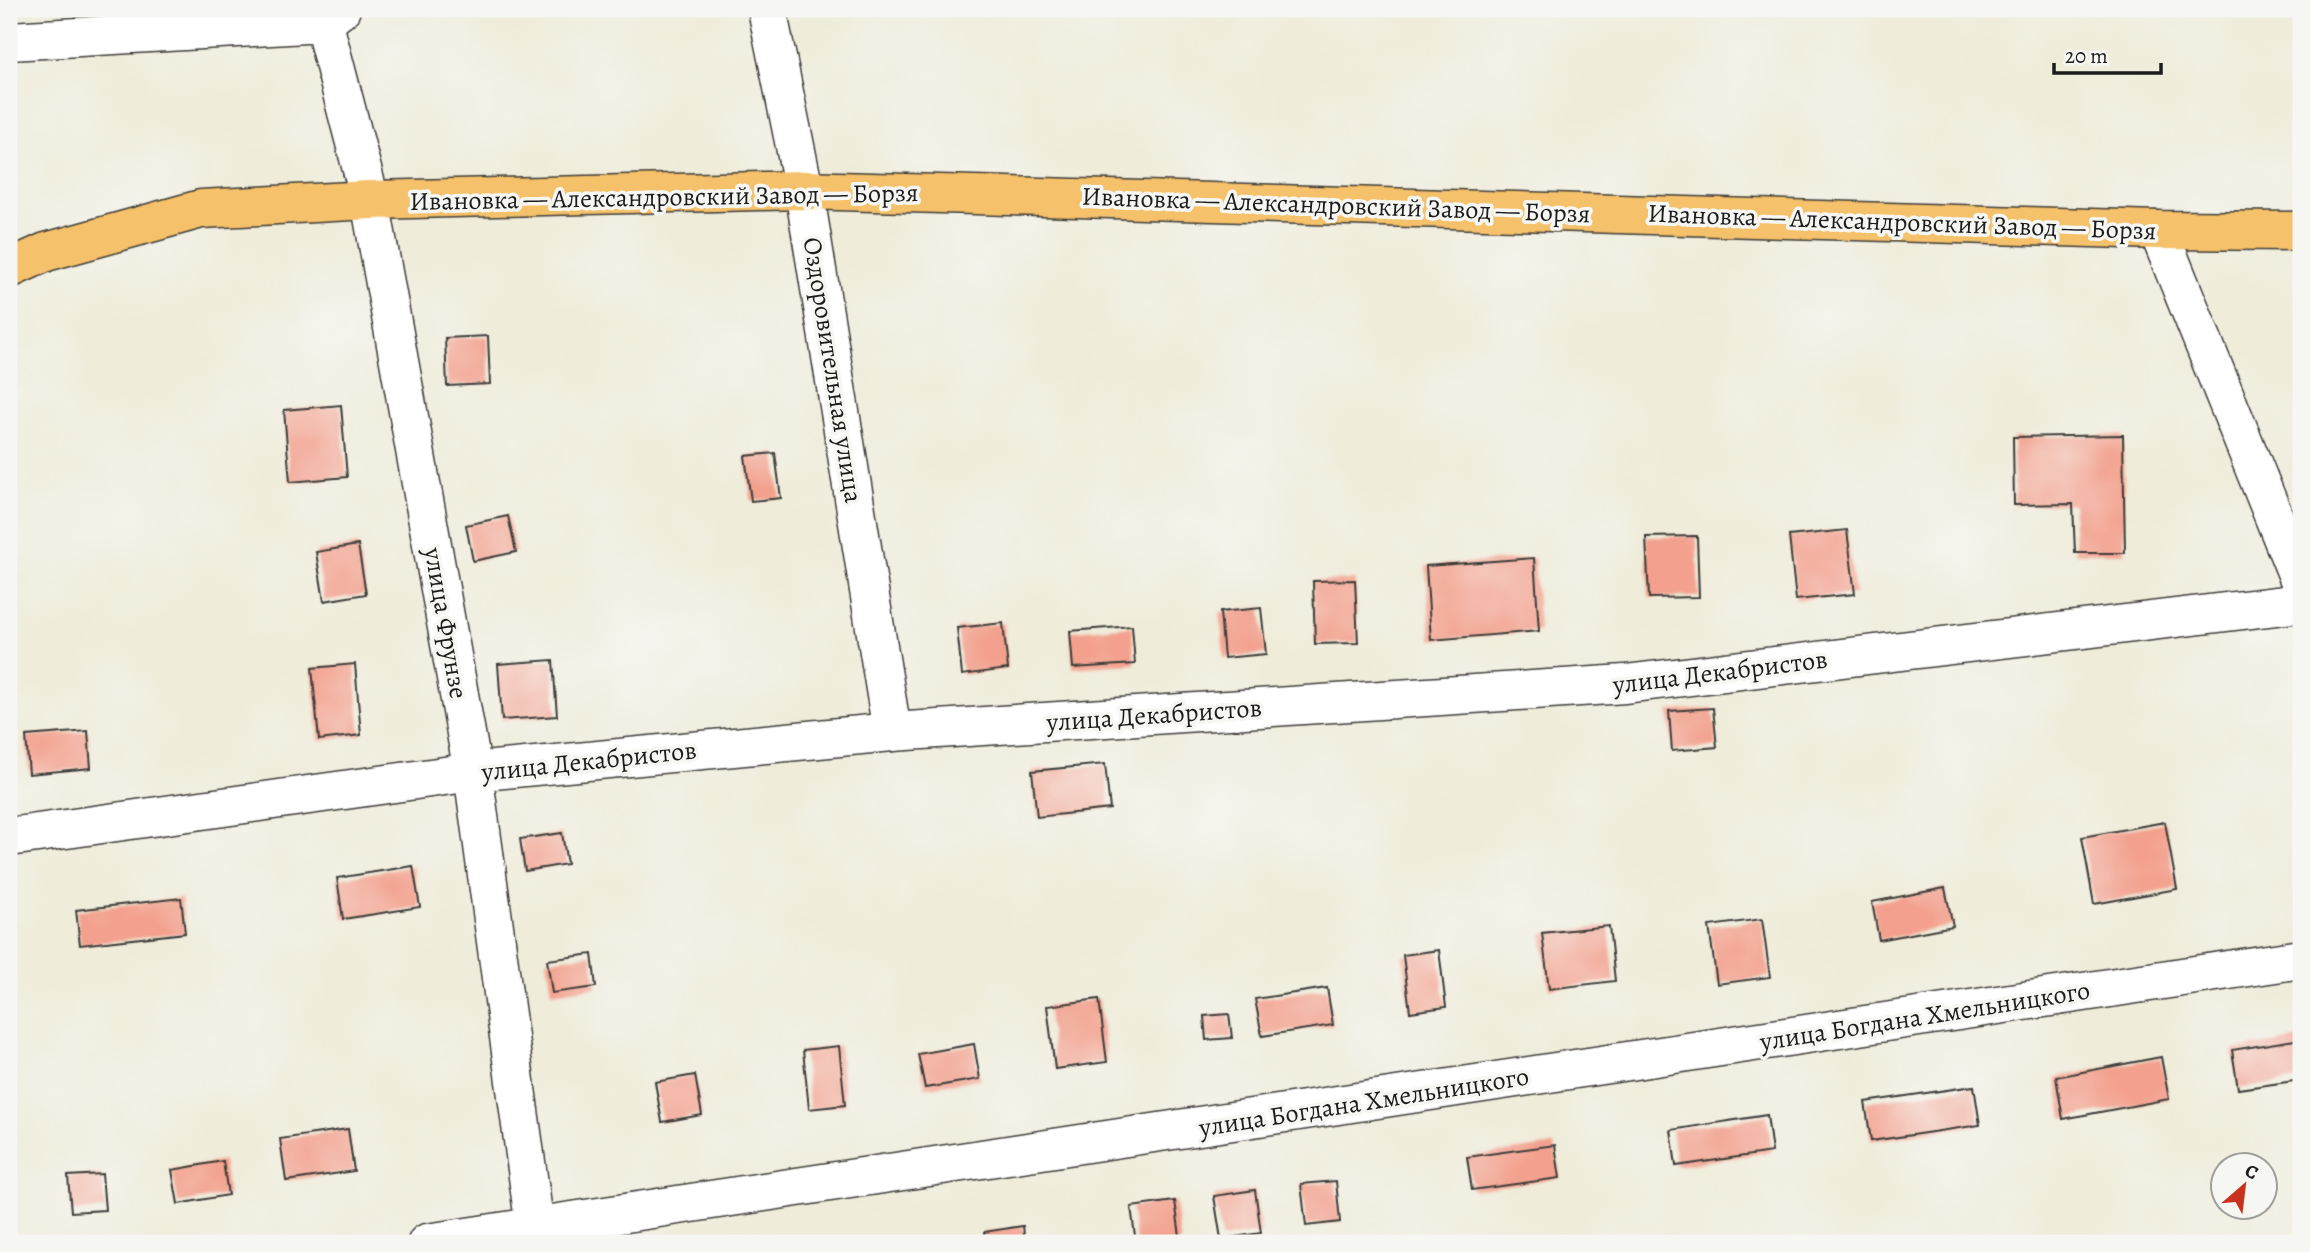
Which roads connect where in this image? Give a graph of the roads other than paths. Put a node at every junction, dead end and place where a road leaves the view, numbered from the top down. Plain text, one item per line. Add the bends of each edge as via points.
1 (767, 9) edge
2 (328, 14) edge
3 (9, 41) edge
4 (804, 190) junction
5 (370, 200) junction
6 (2158, 230) junction
7 (2301, 231) edge
8 (9, 269) edge
9 (2301, 584) edge
10 (2301, 603) edge
11 (892, 732) junction
12 (473, 772) junction
13 (9, 837) edge
14 (2301, 958) edge
15 (536, 1236) edge
16 (427, 1243) edge

1 - 4 street, Оздоровительная улица
2 - 3 street
2 - 5 street, улица Фрунзе
4 - 5 main road, Ивановка — Александровский Завод — Борзя
4 - 6 main road, Ивановка — Александровский Завод — Борзя
4 - 11 street, Оздоровительная улица
5 - 8 main road, Ивановка — Александровский Завод — Борзя via 201,209 46,252
5 - 12 street, улица Фрунзе
6 - 7 main road, Ивановка — Александровский Завод — Борзя
6 - 9 street
10 - 11 street, улица Декабристов via 1625,684
11 - 12 street, улица Декабристов
12 - 13 street, улица Декабристов
12 - 15 street, улица Фрунзе
14 - 15 street, улица Богдана Хмельницкого
15 - 16 street, улица Богдана Хмельницкого

